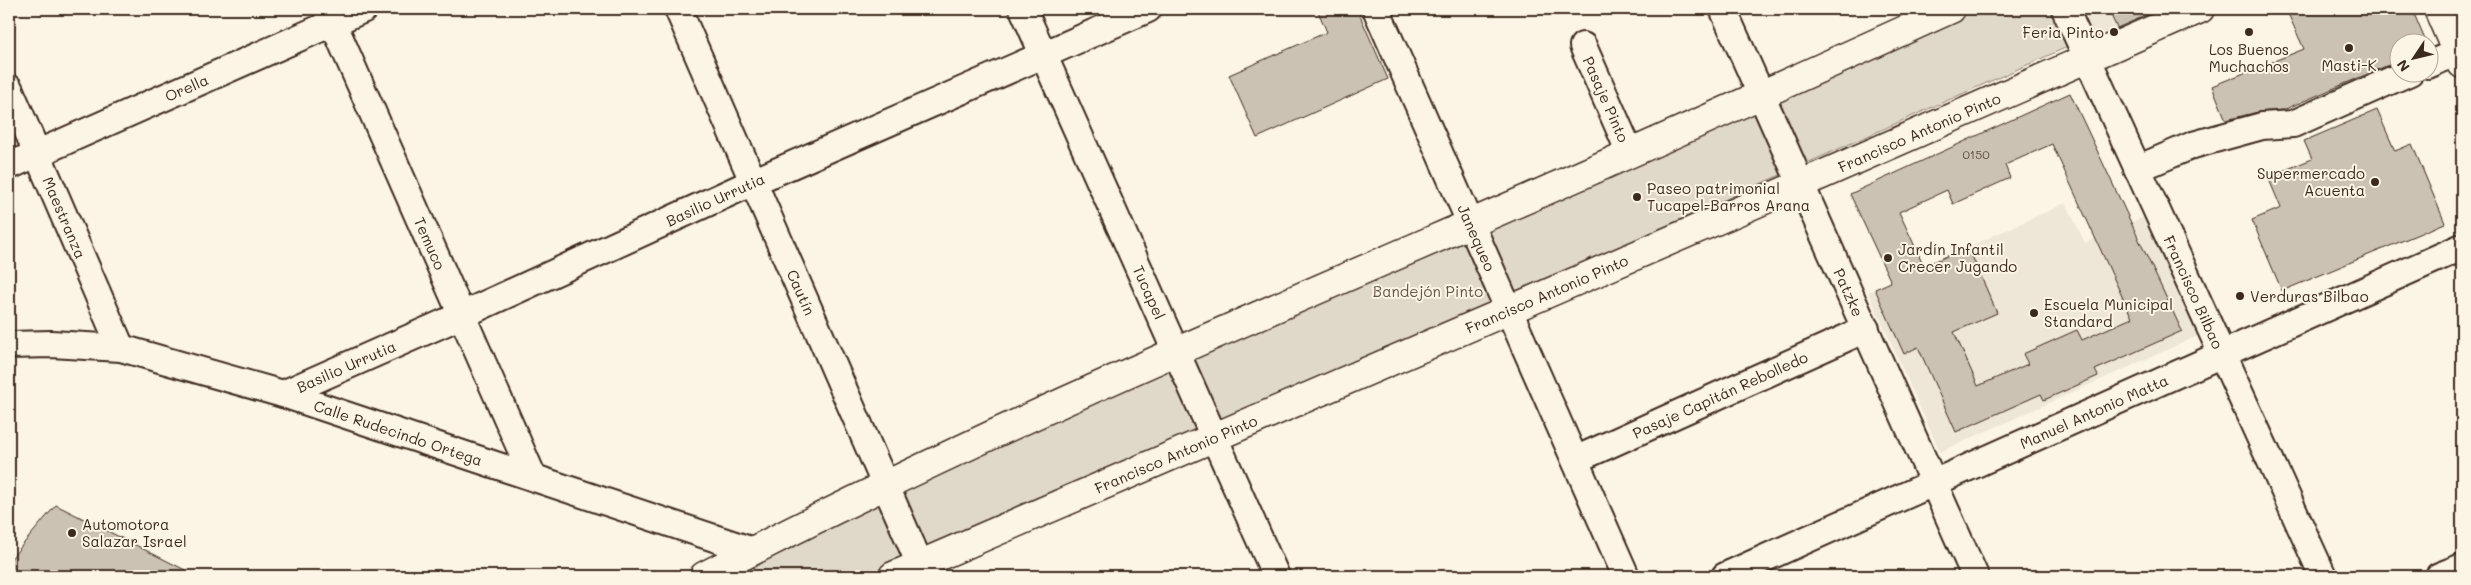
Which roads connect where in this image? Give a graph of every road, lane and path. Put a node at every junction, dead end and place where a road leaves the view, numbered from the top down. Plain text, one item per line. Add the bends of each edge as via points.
1 (364, 9) edge
2 (678, 9) edge
3 (1023, 9) edge
4 (1148, 9) edge
5 (1375, 9) edge
6 (1723, 9) edge
7 (1951, 9) edge
8 (2065, 9) edge
9 (2200, 9) edge
10 (2438, 9) edge
11 (330, 16) edge
12 (1583, 46) dead end
13 (1043, 54) junction
14 (2087, 58) junction
15 (2460, 58) edge
16 (2438, 63) edge
17 (2388, 82) edge
18 (9, 88) edge
19 (1761, 95) junction
20 (1630, 153) junction
21 (37, 154) junction
22 (9, 166) edge
23 (2138, 169) junction
24 (753, 182) junction
25 (1801, 184) junction
26 (1470, 223) junction
27 (2462, 246) edge
28 (1508, 309) junction
29 (462, 315) junction
30 (1866, 329) junction
31 (9, 345) edge
32 (121, 348) junction
33 (1174, 351) junction
34 (2222, 353) junction
35 (283, 394) junction
36 (1214, 437) junction
37 (1575, 460) junction
38 (533, 477) junction
39 (1934, 483) junction
40 (884, 484) junction
41 (753, 551) junction
42 (2462, 567) edge
43 (922, 571) edge
44 (704, 576) edge
45 (893, 576) edge
46 (1276, 576) edge
47 (1626, 576) edge
48 (1725, 576) edge
49 (1976, 576) edge
50 (2323, 576) edge
51 (2439, 576) edge

1 - 11 street, Orella
2 - 24 street, Cautín
3 - 13 street, Tucapel
4 - 13 street, Basilio Urrutia
5 - 26 street, Janequeo
6 - 19 street, Patzke
7 - 19 main road
8 - 14 street, Francisco Bilbao
9 - 14 main road, Francisco Antonio Pinto
10 - 15 main road
11 - 21 street, Orella
11 - 29 street, Temuco
12 - 20 street, Pasaje Pinto
13 - 24 street, Basilio Urrutia
13 - 33 street, Tucapel
14 - 23 street, Francisco Bilbao
14 - 25 main road, Francisco Antonio Pinto
15 - 16 street
17 - 23 street via 2293,124 2262,126 2193,145
18 - 21 street, Maestranza
19 - 20 main road
19 - 25 street, Patzke
20 - 26 main road
21 - 22 street, Orella
21 - 32 street, Maestranza
23 - 34 street, Francisco Bilbao
24 - 29 street, Basilio Urrutia
24 - 40 street, Cautín
25 - 28 main road, Francisco Antonio Pinto
25 - 30 street, Patzke
26 - 28 street, Janequeo
26 - 33 main road
27 - 34 street, Manuel Antonio Matta
28 - 36 main road, Francisco Antonio Pinto
28 - 37 street, Janequeo
29 - 35 street, Basilio Urrutia
29 - 38 street, Temuco
30 - 37 street, Pasaje Capitán Rebolledo
30 - 39 street, Patzke
31 - 32 street, Calle Rudecindo Ortega
32 - 35 street, Calle Rudecindo Ortega
33 - 36 street, Tucapel
33 - 40 main road
34 - 39 street, Manuel Antonio Matta
34 - 50 street, Francisco Bilbao
35 - 38 street, Calle Rudecindo Ortega
36 - 43 main road, Francisco Antonio Pinto
36 - 46 street, Tucapel
37 - 47 street, Janequeo
38 - 41 street, Calle Rudecindo Ortega
39 - 48 street, Manuel Antonio Matta
39 - 49 street, Patzke
40 - 41 main road
40 - 43 street, Cautín
41 - 44 main road
42 - 51 street
43 - 45 main road, Francisco Antonio Pinto

